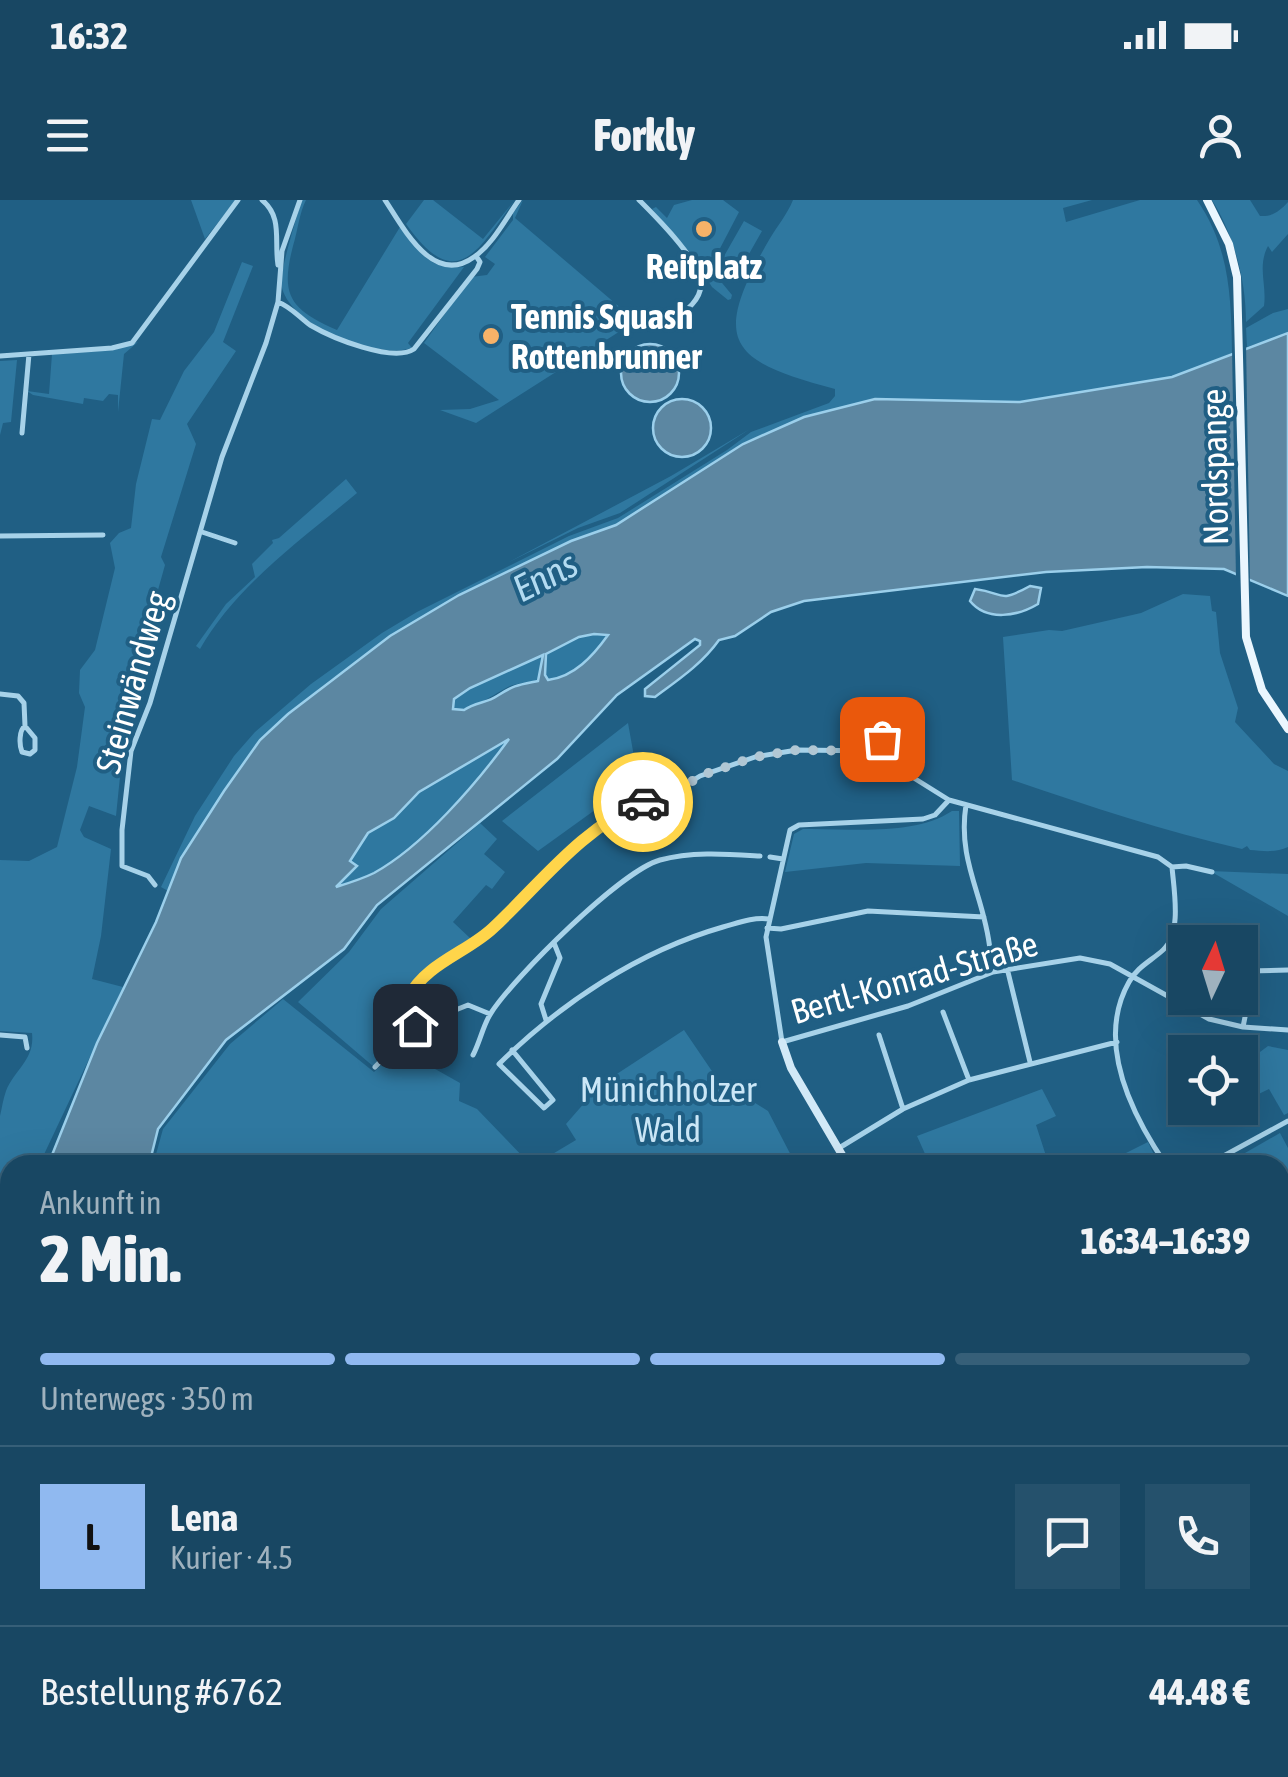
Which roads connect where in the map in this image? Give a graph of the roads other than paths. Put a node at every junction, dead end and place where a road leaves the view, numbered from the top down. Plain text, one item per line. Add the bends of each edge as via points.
1 (238, 200) edge
2 (262, 200) edge
3 (300, 200) edge
4 (384, 200) edge
5 (519, 200) edge
6 (639, 200) edge
7 (1206, 200) edge
8 (476, 256) junction
9 (279, 267) junction
10 (278, 302) junction
11 (670, 322) dead end
12 (29, 354) junction
13 (0, 356) edge
14 (22, 433) dead end
15 (202, 532) junction
16 (103, 534) dead end
17 (0, 536) edge
18 (234, 543) dead end
19 (0, 694) edge
20 (24, 726) junction
21 (1288, 729) edge
22 (910, 730) dead end
23 (880, 751) junction
24 (948, 800) junction
25 (966, 804) junction
26 (760, 856) dead end
27 (770, 857) dead end
28 (782, 859) junction
29 (1172, 868) junction
30 (1212, 872) dead end
31 (155, 885) dead end
32 (984, 916) junction
33 (768, 919) junction
34 (767, 928) junction
35 (554, 942) junction
36 (1007, 968) junction
37 (1288, 970) edge
38 (993, 972) junction
39 (1132, 976) junction
40 (936, 994) junction
41 (940, 1002) dead end
42 (943, 1012) dead end
43 (490, 1014) junction
44 (872, 1017) junction
45 (422, 1019) junction
46 (546, 1020) junction
47 (875, 1025) dead end
48 (1244, 1027) junction
49 (1288, 1030) edge
50 (0, 1035) edge
51 (879, 1035) dead end
52 (782, 1042) junction
53 (1117, 1042) junction
54 (27, 1048) dead end
55 (512, 1050) junction
56 (473, 1055) dead end
57 (1030, 1062) junction
58 (374, 1067) dead end
59 (969, 1080) junction
60 (902, 1109) junction
61 (1288, 1121) edge
62 (839, 1148) junction
63 (843, 1155) edge
64 (1159, 1155) edge
65 (1225, 1155) edge

1 - 12 street via 132,343
2 - 9 street via 276,220
3 - 9 street, Steinwändweg
4 - 8 street via 430,258 456,264
5 - 8 street
6 - 11 street via 701,280 696,299
7 - 21 main road, Nordspange via 1234,261 1240,318 1244,614 1254,672
8 - 10 street via 477,269 405,354 378,352 323,331
9 - 10 street, Steinwändweg
10 - 15 street, Steinwändweg
12 - 13 street
12 - 14 street
15 - 18 street
15 - 31 street, Steinwändweg via 131,752 122,866
16 - 17 street
19 - 20 street via 21,698
20 - 20 street via 20,748 30,754 35,738
22 - 23 street via 885,735
23 - 24 street
23 - 45 street via 797,750 744,760 623,811 556,863 493,928 414,988 411,1006
24 - 25 street
24 - 28 street via 923,819 794,827
25 - 29 street via 1158,858
25 - 32 street via 966,861
26 - 35 street via 676,857 649,864
27 - 28 street
28 - 33 street
29 - 30 street
29 - 39 street via 1173,934
32 - 34 street via 868,911
32 - 38 street
33 - 34 street
33 - 46 street via 672,942
34 - 52 street
35 - 43 street
35 - 46 street via 560,958 541,1004
36 - 38 street, Bertl-Konrad-Straße
36 - 39 street, Bertl-Konrad-Straße via 1080,958
36 - 57 street
37 - 48 street via 1248,971
38 - 40 street, Bertl-Konrad-Straße
39 - 48 street, Bertl-Konrad-Straße via 1196,1013
39 - 53 street
40 - 41 street
40 - 44 street, Bertl-Konrad-Straße
42 - 59 street
43 - 45 street via 468,1006
43 - 56 street
44 - 47 street
44 - 52 street, Bertl-Konrad-Straße
45 - 58 street
46 - 55 street
48 - 49 street, Bertl-Konrad-Straße
50 - 54 street via 25,1038
51 - 60 street
52 - 62 street
53 - 57 street
53 - 64 street via 1127,1094
55 - 55 street via 499,1064 544,1108 553,1100
57 - 59 street
59 - 60 street
60 - 62 street
61 - 65 street
62 - 63 street

